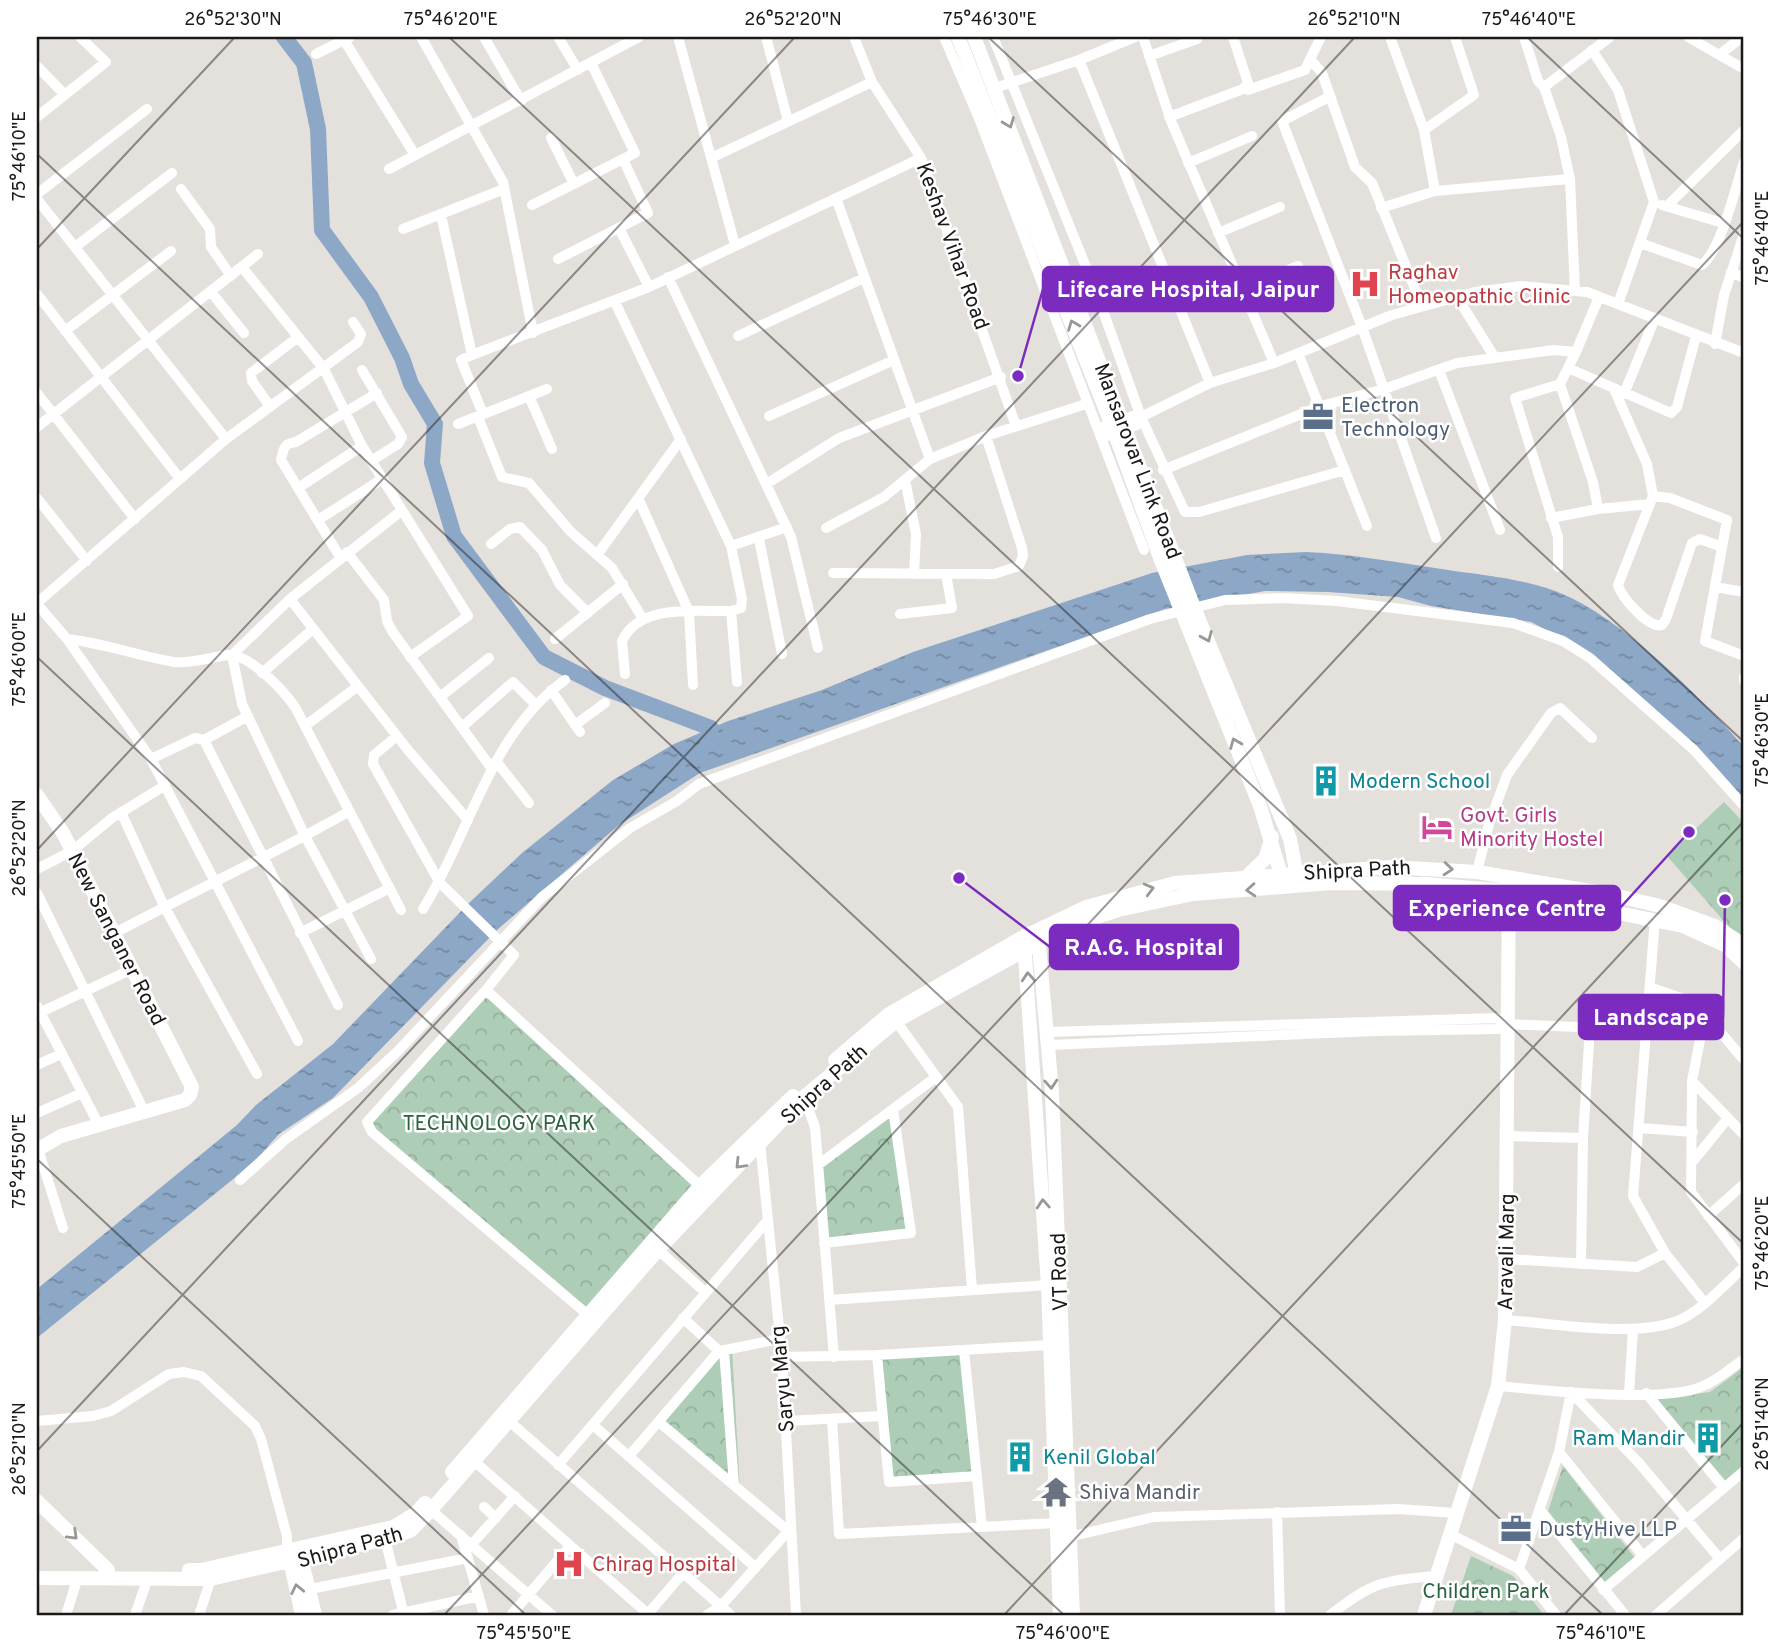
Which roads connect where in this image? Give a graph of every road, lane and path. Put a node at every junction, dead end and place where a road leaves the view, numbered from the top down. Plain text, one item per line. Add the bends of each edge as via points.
1 (80, 37) edge
2 (421, 37) edge
3 (484, 37) edge
4 (558, 37) edge
5 (640, 37) edge
6 (678, 37) edge
7 (766, 37) edge
8 (854, 37) edge
9 (944, 37) edge
10 (958, 37) edge
11 (974, 37) edge
12 (993, 37) edge
13 (1135, 37) edge
14 (1143, 37) edge
15 (1233, 37) edge
16 (1321, 37) edge
17 (1390, 37) edge
18 (1455, 37) edge
19 (1524, 37) edge
20 (1610, 37) edge
21 (1688, 37) edge
22 (1742, 37) edge
23 (347, 38) edge
24 (1197, 39) dead end
25 (1592, 50) junction
26 (316, 54) dead end
27 (1718, 55) junction
28 (1149, 56) junction
29 (1310, 59) junction
30 (1079, 60) junction
31 (591, 63) junction
32 (37, 66) edge
33 (1744, 69) edge
34 (578, 71) junction
35 (872, 82) junction
36 (1010, 83) junction
37 (1544, 87) junction
38 (995, 88) junction
39 (1248, 90) dead end
40 (64, 94) junction
41 (1329, 97) junction
42 (521, 101) junction
43 (147, 109) dead end
44 (983, 114) junction
45 (37, 117) edge
46 (1169, 117) junction
47 (788, 121) junction
48 (472, 125) junction
49 (1424, 130) junction
50 (1744, 130) edge
51 (1252, 136) dead end
52 (551, 138) dead end
53 (415, 155) junction
54 (711, 158) junction
55 (921, 158) junction
56 (624, 159) junction
57 (1744, 162) edge
58 (1188, 163) junction
59 (389, 169) dead end
60 (172, 173) dead end
61 (1570, 180) junction
62 (574, 184) junction
63 (1026, 187) junction
64 (181, 189) dead end
65 (504, 189) junction
66 (1435, 191) junction
67 (37, 196) edge
68 (836, 198) junction
69 (1654, 202) junction
70 (532, 205) dead end
71 (1667, 206) junction
72 (1280, 207) dead end
73 (1381, 208) junction
74 (441, 215) junction
75 (1723, 223) junction
76 (619, 228) junction
77 (403, 229) dead end
78 (1218, 233) junction
79 (1744, 234) edge
80 (1640, 243) junction
81 (735, 245) junction
82 (75, 247) junction
83 (171, 251) dead end
84 (258, 254) dead end
85 (558, 258) dead end
86 (1298, 266) dead end
87 (242, 267) junction
88 (1731, 272) junction
89 (231, 276) junction
90 (668, 277) junction
91 (864, 278) junction
92 (1744, 278) edge
93 (649, 287) junction
94 (1242, 289) junction
95 (1575, 291) junction
96 (211, 292) junction
97 (37, 294) edge
98 (113, 296) junction
99 (1457, 297) junction
100 (1599, 297) junction
101 (615, 302) junction
102 (1618, 304) junction
103 (1422, 306) junction
104 (1655, 318) junction
105 (353, 322) dead end
106 (1362, 327) junction
107 (65, 331) junction
108 (244, 332) dead end
109 (533, 333) junction
110 (1696, 335) junction
111 (738, 336) dead end
112 (297, 338) junction
113 (148, 341) junction
114 (1715, 344) junction
115 (1576, 352) junction
116 (1298, 353) junction
117 (1744, 353) edge
118 (472, 355) junction
119 (1495, 358) junction
120 (894, 360) junction
121 (1274, 363) junction
122 (324, 369) junction
123 (1568, 369) junction
124 (362, 370) dead end
125 (1439, 370) junction
126 (101, 377) junction
127 (1001, 377) junction
128 (1210, 383) junction
129 (1560, 384) junction
130 (547, 389) dead end
131 (1384, 389) junction
132 (1619, 391) junction
133 (37, 393) edge
134 (377, 393) junction
135 (529, 396) junction
136 (1086, 404) junction
137 (269, 405) junction
138 (1321, 406) junction
139 (911, 410) junction
140 (347, 412) junction
141 (54, 414) junction
142 (480, 416) junction
143 (769, 416) dead end
144 (1140, 418) junction
145 (458, 424) dead end
146 (1016, 426) junction
147 (37, 427) edge
148 (1100, 433) junction
149 (986, 436) junction
150 (226, 439) junction
151 (681, 439) junction
152 (362, 446) junction
153 (552, 449) dead end
154 (930, 459) junction
155 (371, 461) junction
156 (1163, 470) junction
157 (1345, 470) junction
158 (180, 479) junction
159 (382, 479) junction
160 (905, 480) junction
161 (768, 483) junction
162 (298, 488) junction
163 (37, 498) edge
164 (639, 500) junction
165 (1651, 500) junction
166 (1598, 509) junction
167 (401, 511) junction
168 (1551, 518) junction
169 (135, 519) junction
170 (318, 520) junction
171 (1367, 526) dead end
172 (787, 527) junction
173 (826, 528) dead end
174 (1500, 530) dead end
175 (1436, 538) dead end
176 (759, 539) junction
177 (491, 544) dead end
178 (731, 547) junction
179 (1722, 547) junction
180 (1144, 550) dead end
181 (343, 555) junction
182 (597, 555) junction
183 (87, 561) junction
184 (1558, 567) dead end
185 (833, 573) dead end
186 (914, 574) junction
187 (946, 574) junction
188 (623, 584) junction
189 (1715, 586) junction
190 (1744, 592) edge
191 (290, 599) junction
192 (37, 603) edge
193 (731, 611) junction
194 (689, 612) junction
195 (588, 613) junction
196 (900, 614) dead end
197 (643, 619) junction
198 (313, 629) junction
199 (67, 639) junction
200 (555, 639) dead end
201 (818, 648) dead end
202 (782, 654) dead end
203 (232, 655) junction
204 (1744, 656) edge
205 (410, 657) junction
206 (489, 658) dead end
207 (262, 673) junction
208 (625, 674) dead end
209 (565, 680) dead end
210 (737, 682) dead end
211 (693, 685) dead end
212 (358, 686) junction
213 (551, 690) junction
214 (440, 697) junction
215 (605, 703) dead end
216 (536, 705) junction
217 (248, 716) junction
218 (305, 726) junction
219 (463, 727) junction
220 (397, 736) junction
221 (1592, 737) dead end
222 (204, 740) junction
223 (151, 759) junction
224 (494, 765) junction
225 (164, 786) junction
226 (37, 795) edge
227 (529, 803) dead end
228 (1744, 806) edge
229 (121, 812) junction
230 (348, 812) junction
231 (468, 820) junction
232 (305, 836) junction
233 (1272, 837) junction
234 (1290, 839) junction
235 (72, 851) junction
236 (262, 860) junction
237 (37, 869) edge
238 (1331, 872) junction
239 (1476, 872) junction
240 (1246, 877) junction
241 (1290, 880) junction
242 (212, 881) junction
243 (440, 883) junction
244 (1509, 884) junction
245 (388, 889) junction
246 (37, 893) edge
247 (164, 906) junction
248 (423, 909) dead end
249 (344, 910) junction
250 (401, 910) dead end
251 (1655, 919) junction
252 (300, 933) junction
253 (113, 934) junction
254 (1031, 939) junction
255 (1744, 945) edge
256 (370, 959) dead end
257 (1744, 963) edge
258 (132, 969) junction
259 (1652, 988) junction
260 (85, 989) junction
261 (486, 990) junction
262 (338, 1005) dead end
263 (38, 1011) edge
264 (1705, 1014) junction
265 (896, 1021) junction
266 (1506, 1024) junction
267 (1590, 1027) junction
268 (1648, 1030) junction
269 (1048, 1038) junction
270 (298, 1041) dead end
271 (61, 1054) junction
272 (1744, 1060) edge
273 (37, 1065) edge
274 (257, 1074) dead end
275 (936, 1077) junction
276 (1692, 1081) junction
277 (82, 1093) junction
278 (804, 1097) junction
279 (893, 1109) junction
280 (37, 1113) edge
281 (145, 1113) junction
282 (1728, 1118) junction
283 (99, 1125) junction
284 (1640, 1128) junction
285 (1693, 1132) junction
286 (1744, 1135) edge
287 (1508, 1136) junction
288 (1583, 1138) junction
289 (760, 1143) junction
290 (38, 1150) edge
291 (1694, 1160) junction
292 (818, 1165) junction
293 (240, 1180) dead end
294 (1744, 1184) edge
295 (700, 1186) junction
296 (1708, 1216) junction
297 (768, 1220) junction
298 (62, 1228) dead end
299 (824, 1242) junction
300 (654, 1246) junction
301 (1665, 1253) junction
302 (1506, 1259) junction
303 (1581, 1264) junction
304 (1744, 1265) edge
305 (1048, 1285) junction
306 (972, 1290) junction
307 (704, 1291) junction
308 (829, 1300) junction
309 (1704, 1302) junction
310 (587, 1314) junction
311 (683, 1318) junction
312 (1506, 1320) junction
313 (1633, 1329) junction
314 (779, 1339) junction
315 (1051, 1345) junction
316 (722, 1350) junction
317 (964, 1350) junction
318 (877, 1356) junction
319 (782, 1357) junction
320 (834, 1357) junction
321 (1744, 1359) edge
322 (1498, 1386) junction
323 (1571, 1392) junction
324 (1629, 1393) junction
325 (1646, 1393) junction
326 (882, 1416) junction
327 (832, 1419) junction
328 (37, 1421) edge
329 (509, 1421) junction
330 (786, 1421) junction
331 (659, 1422) junction
332 (593, 1425) junction
333 (1559, 1452) junction
334 (628, 1456) junction
335 (474, 1461) junction
336 (558, 1465) junction
337 (1744, 1471) edge
338 (977, 1476) junction
339 (734, 1485) junction
340 (1724, 1488) junction
341 (515, 1496) junction
342 (37, 1501) edge
343 (484, 1507) dead end
344 (431, 1510) junction
345 (1540, 1510) junction
346 (1277, 1512) junction
347 (1456, 1513) junction
348 (496, 1518) junction
349 (1688, 1520) junction
350 (1057, 1523) junction
351 (982, 1527) junction
352 (789, 1529) junction
353 (461, 1534) junction
354 (1450, 1534) junction
355 (1069, 1537) junction
356 (1744, 1538) edge
357 (385, 1539) junction
358 (472, 1544) junction
359 (570, 1546) junction
360 (293, 1552) junction
361 (1643, 1556) junction
362 (468, 1558) junction
363 (1720, 1559) junction
364 (755, 1567) junction
365 (37, 1569) edge
366 (1519, 1569) junction
367 (108, 1570) junction
368 (393, 1572) junction
369 (683, 1573) junction
370 (1436, 1576) junction
371 (78, 1577) junction
372 (37, 1578) edge
373 (148, 1578) junction
374 (211, 1579) junction
375 (310, 1589) junction
376 (1603, 1590) junction
377 (529, 1594) junction
378 (479, 1596) junction
379 (721, 1606) junction
380 (400, 1614) edge
381 (66, 1615) edge
382 (135, 1615) edge
383 (199, 1615) edge
384 (302, 1615) edge
385 (315, 1615) edge
386 (484, 1615) edge
387 (511, 1615) edge
388 (552, 1615) edge
389 (648, 1615) edge
390 (707, 1615) edge
391 (731, 1615) edge
392 (796, 1615) edge
393 (1060, 1615) edge
394 (1073, 1615) edge
395 (1280, 1615) edge
396 (1330, 1615) edge
397 (1424, 1615) edge
398 (1556, 1615) edge
399 (1625, 1615) edge
400 (1656, 1615) edge

1 - 40 street via 106,62
2 - 48 street
3 - 42 street
4 - 34 street
5 - 31 street
6 - 54 street
7 - 47 street
8 - 35 street, Keshav Vihar Road
9 - 44 street
10 - 44 street, Mansarovar Link Road
11 - 38 street, Mansarovar Link Road
12 - 36 street
13 - 30 street
14 - 28 street
15 - 46 street via 1248,83 1244,89
16 - 29 street
17 - 49 street
18 - 49 street via 1474,95
19 - 37 street
20 - 25 street
21 - 27 street
22 - 27 street
23 - 26 street
23 - 53 street
24 - 28 street
25 - 37 street
25 - 69 street via 1618,90
27 - 33 street
28 - 46 street
29 - 39 street via 1305,70
29 - 41 street via 1322,73
30 - 36 street
30 - 128 street
31 - 34 street
31 - 56 street via 635,153
32 - 40 street
34 - 42 street
35 - 47 street
35 - 55 street, Keshav Vihar Road
36 - 38 street
36 - 144 street via 1097,294
37 - 61 street
38 -> 63 street, Mansarovar Link Road
40 - 45 street
41 - 73 street via 1355,167 1372,183
41 - 106 street via 1282,121
42 - 48 street
43 - 67 street
44 - 63 street, Mansarovar Link Road
44 - 136 street
46 - 58 street
47 - 54 street
48 - 53 street
48 - 65 street
49 - 66 street
50 - 71 street
51 - 58 street
52 - 62 street
53 - 59 street
54 - 81 street
55 - 68 street
55 - 127 street, Keshav Vihar Road
56 - 62 street
56 - 76 street via 648,214
57 - 75 street
58 - 78 street
60 - 82 street
61 - 66 street
61 - 95 street
62 - 70 street
233 -> 63 street, Mansarovar Link Road via 1161,563
63 -> 234 street, Mansarovar Link Road
64 - 89 street via 210,229 211,247
65 - 74 street
65 - 109 street
66 - 73 street
67 - 82 street
68 - 81 street
68 - 91 street
69 - 71 street
69 - 80 street
71 - 75 street
72 - 78 street
73 - 103 street
74 - 77 street
74 - 118 street
75 - 80 street via 1702,265
76 - 85 street
76 - 93 street
78 - 94 street
79 - 88 street
80 - 102 street
81 - 90 street
82 - 98 street
83 - 98 street
84 - 87 street
86 - 94 street
87 - 89 street
87 - 112 street
88 - 92 street
88 - 114 street
89 - 96 street
90 - 93 street
90 - 161 street
91 - 111 street
91 - 120 street
93 - 101 street
94 - 121 street
95 - 99 street via 1522,286
95 - 100 street
96 - 108 street
96 - 113 street
97 - 107 street
98 - 107 street
98 - 113 street
99 - 103 street
99 - 119 street
100 - 102 street
100 - 115 street
101 - 109 street
101 - 151 street
102 - 104 street
103 - 106 street
104 - 110 street
104 - 132 street
105 - 122 street via 361,334 359,342
106 - 116 street
106 - 131 street
107 - 126 street
109 - 118 street
110 - 114 street
110 - 132 street via 1675,410 1662,411
112 - 122 street
112 - 137 street via 251,373 252,382
113 - 126 street
113 - 150 street
114 - 117 street
115 - 119 street via 1554,349
115 - 123 street
116 - 121 street
116 - 138 street
118 - 142 street via 461,360
119 - 125 street
120 - 139 street
120 - 143 street
121 - 128 street
122 - 137 street
122 - 140 street
123 - 129 street
123 - 132 street
124 - 134 street
125 - 131 street
125 - 174 street
126 - 141 street
126 - 158 street
127 - 139 street
127 - 146 street, Keshav Vihar Road
128 - 144 street
129 - 166 street
129 - 168 street via 1514,398
130 - 135 street
131 - 138 street
131 - 175 street
132 - 165 street via 1647,464
133 - 141 street
134 - 140 street
134 - 155 street via 402,437
135 - 142 street
135 - 153 street
136 - 146 street
136 - 148 street
137 - 150 street
138 - 156 street
138 - 157 street
139 - 154 street
139 - 161 street via 839,438
140 - 152 street
140 - 162 street via 282,450 281,460
141 - 147 street
141 - 169 street
142 - 145 street
142 - 182 street via 502,477 529,483 570,532
144 - 148 street via 1104,426
144 - 156 street
146 - 149 street
148 - 180 street
149 - 154 street
149 - 187 street via 1022,548 1022,562 994,574
150 - 158 street
151 - 164 street
151 - 178 street
152 - 155 street
152 - 162 street
154 - 160 street
155 - 159 street
156 - 157 street via 1180,505 1191,513
157 - 171 street
158 - 169 street
159 - 167 street
159 - 170 street
160 - 173 street via 861,512
160 - 186 street via 916,534
161 - 172 street
162 - 170 street
163 - 183 street
164 - 182 street
164 - 194 street
165 - 166 street
165 - 179 street via 1670,498 1727,520
165 - 179 street via 1619,585 1625,601 1654,625 1662,625 1666,619 1692,543 1700,539
166 - 168 street
167 - 181 street
167 - 205 street via 468,616
168 - 184 street via 1558,537
169 - 183 street
170 - 181 street
172 - 176 street
172 - 201 street
176 - 178 street
176 - 202 street
177 - 195 street via 510,528 520,527 542,550 560,585
178 - 193 street via 743,604
179 - 189 street
181 - 191 street
181 - 205 street via 384,600 387,621
182 - 188 street
183 - 192 street
185 - 186 street
186 - 187 street
187 - 196 street via 952,608
188 - 195 street
188 - 197 street
189 - 190 street
189 - 204 street via 1706,641
191 - 198 street
191 - 203 street
192 - 199 street
193 - 194 street
193 - 210 street
194 - 197 street
194 - 211 street
195 - 200 street
197 - 208 street via 622,641
198 - 207 street
198 - 212 street
199 - 203 street via 103,643 176,662
199 - 223 street
203 - 207 street
203 - 217 street via 235,681
205 - 214 street
206 - 214 street
207 - 218 street via 284,691
209 - 213 street
212 - 218 street
212 - 220 street
213 - 215 street via 578,728
213 - 216 street
214 - 219 street
216 - 219 street via 513,682
216 - 224 street
217 - 222 street
217 - 232 street
218 - 230 street
219 - 224 street
220 - 231 street
220 - 243 street via 372,760
221 - 239 street via 1560,708 1551,713 1507,775
222 - 223 street via 195,737
222 - 236 street
223 - 225 street
224 - 227 street
224 - 231 street
225 - 229 street
225 - 242 street
226 - 235 street, New Sanganer Road
228 - 293 street via 1694,750 1590,658 1563,641 1513,623 1337,601 1225,600 1150,619 699,784 630,828 542,897 398,1051
229 - 235 street
229 - 247 street
230 - 232 street
230 - 245 street
231 - 243 street
232 - 236 street
232 - 249 street
233 - 240 street via 1265,859
233 - 241 street, Mansarovar Link Road
234 - 238 street via 1310,863
234 - 241 street, Mansarovar Link Road
235 - 237 street
235 - 253 street, New Sanganer Road
236 - 242 street
236 - 252 street
238 -> 239 street, Shipra Path via 1423,867
238 - 241 street, Shipra Path
239 - 244 street, Shipra Path
240 - 241 street, Shipra Path
254 -> 240 street, Shipra Path via 1086,907 1156,886
241 - 244 street, Shipra Path
241 -> 254 street, Shipra Path via 1174,897
242 - 247 street
242 - 270 street
243 - 248 street
243 - 261 street via 514,955
244 - 251 street, Shipra Path
244 - 255 street, Shipra Path via 1660,906 1715,926
244 - 266 street, Aravali Marg
245 - 249 street
245 - 250 street
246 - 260 street
247 - 253 street
247 - 274 street
249 - 252 street
249 - 256 street
251 - 257 street, Shipra Path via 1710,936
251 - 259 street
252 - 262 street
253 - 258 street, New Sanganer Road
254 - 265 street, Shipra Path
254 - 269 street, VT Road
254 - 295 street, Shipra Path via 889,1014 754,1131
305 -> 254 street, VT Road
258 - 260 street
258 - 281 street, New Sanganer Road via 192,1087 185,1100
259 - 264 street via 1684,999
259 - 268 street
260 - 263 street
260 - 281 street
261 - 295 street
261 - 310 street via 367,1122 372,1132
263 - 271 street
264 - 272 street
264 - 276 street
265 - 275 street
265 - 278 street, Shipra Path
266 - 267 street
266 - 269 street via 1497,1018
266 - 287 street, Aravali Marg
267 - 268 street
267 - 288 street
268 - 284 street
269 -> 355 street, VT Road
271 - 273 street
271 - 277 street
275 - 279 street
275 - 306 street via 958,1107
276 - 282 street
276 - 285 street
277 - 280 street
277 - 283 street
278 - 289 street, Shipra Path
278 - 292 street via 815,1127
279 - 292 street
279 - 299 street via 911,1233
281 - 283 street
282 - 286 street
282 - 291 street
283 - 290 street via 61,1136
284 - 285 street
284 - 301 street via 1633,1196
285 - 291 street
287 - 288 street
287 - 302 street, Aravali Marg
288 - 303 street
289 - 297 street, Saryu Marg
289 -> 300 street, Shipra Path
290 - 298 street
291 - 296 street via 1691,1192
292 - 299 street
294 - 296 street
295 - 300 street, Shipra Path
296 - 304 street
297 - 307 street
297 - 314 street, Saryu Marg
299 - 308 street
300 - 307 street
300 - 310 street, Shipra Path
300 - 329 street, Shipra Path
301 - 303 street via 1637,1267
301 - 309 street
302 - 303 street
302 - 312 street, Aravali Marg
304 - 309 street
305 - 306 street
305 - 315 street, VT Road
306 - 308 street
307 - 311 street
308 - 320 street
309 - 313 street via 1677,1321
310 - 360 street, Shipra Path via 415,1514 393,1527
311 - 316 street
311 - 332 street
312 - 313 street
312 - 322 street, Aravali Marg
313 - 324 street
314 - 316 street
314 - 319 street, Saryu Marg
315 - 317 street
315 - 350 street, VT Road
316 - 331 street
316 - 339 street
317 - 318 street
317 - 338 street
318 - 320 street
318 - 326 street
319 - 320 street
319 - 330 street, Saryu Marg
321 - 325 street via 1702,1387
322 - 323 street
322 - 347 street, Aravali Marg
323 - 324 street
323 - 333 street
323 - 349 street
324 - 325 street
325 - 340 street
326 - 327 street
326 - 338 street via 889,1482
327 - 330 street
327 - 351 street via 839,1534
328 - 360 street via 111,1410 169,1374 201,1376 255,1426
329 - 335 street, Shipra Path
329 - 336 street
330 - 352 street, Saryu Marg
331 - 334 street
331 - 339 street
332 - 334 street
332 - 336 street
333 - 345 street
333 - 361 street
334 - 364 street
335 - 341 street
335 - 344 street, Shipra Path
336 - 369 street
337 - 340 street
338 - 351 street
339 - 352 street
340 - 349 street
341 - 348 street
341 - 359 street
342 -> 367 street
343 - 348 street
344 - 353 street
344 - 357 street, Shipra Path via 410,1531
345 - 366 street
345 - 376 street
346 - 347 street via 1398,1509
346 - 355 street via 1154,1517
346 - 395 street
347 - 354 street, Aravali Marg
348 - 358 street
349 - 361 street
349 - 363 street
350 - 351 street
350 - 393 street, VT Road
352 - 364 street
352 - 392 street, Saryu Marg
353 - 358 street
353 - 362 street
354 - 366 street
354 - 370 street, Aravali Marg
355 - 394 street, VT Road
356 - 363 street
357 - 360 street, Shipra Path
357 - 368 street
358 - 377 street
359 - 377 street
359 - 389 street
360 - 367 street, Shipra Path via 201,1570
360 - 374 street, Shipra Path
360 - 375 street
384 -> 360 street
361 - 376 street
362 - 368 street
362 - 378 street
363 - 400 street
364 - 379 street
365 - 367 street, Shipra Path
366 - 398 street
368 - 375 street
368 - 380 street
369 - 379 street
369 - 389 street
370 - 396 street via 1383,1581
370 - 397 street, Aravali Marg
371 - 372 street, Shipra Path
371 - 373 street, Shipra Path
371 - 381 street
373 - 374 street, Shipra Path
373 - 382 street
374 - 383 street
375 - 385 street
376 - 399 street
377 - 387 street
377 - 388 street
378 - 380 street
378 - 386 street
379 - 390 street
379 - 391 street

